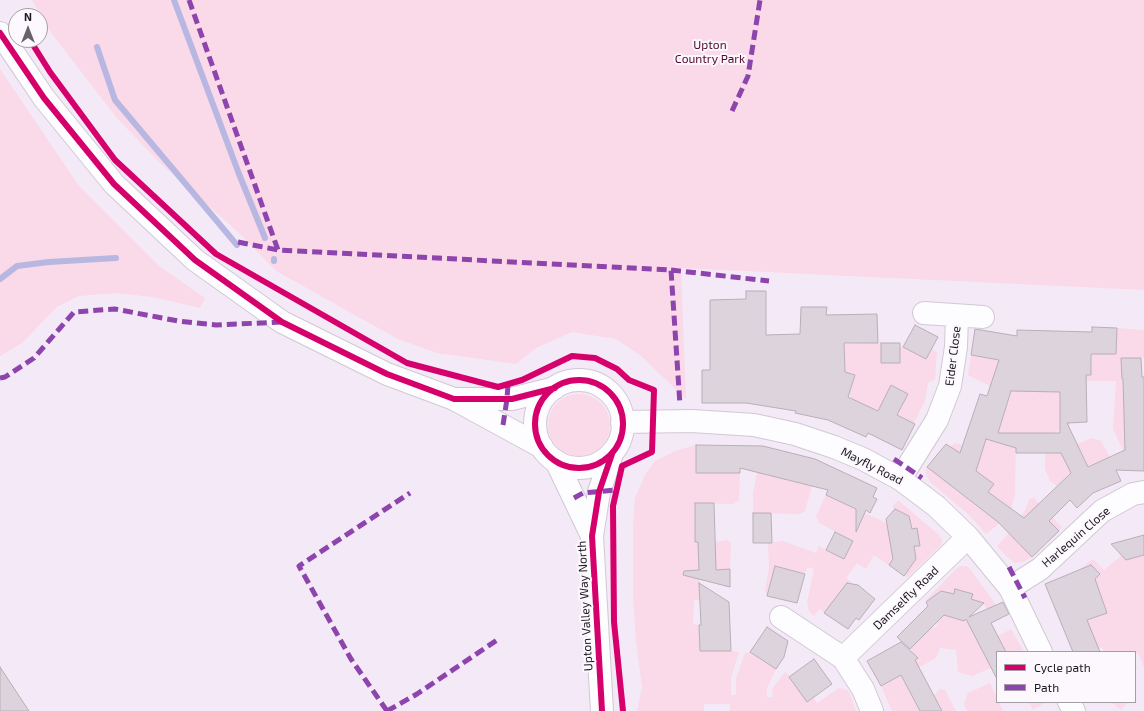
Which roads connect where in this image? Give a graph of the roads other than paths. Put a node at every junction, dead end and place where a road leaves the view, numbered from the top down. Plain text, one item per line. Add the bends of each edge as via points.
1 (0, 33) edge
2 (924, 313) dead end
3 (957, 316) junction
4 (983, 317) dead end
5 (555, 388) junction
6 (454, 399) junction
7 (622, 422) junction
8 (549, 454) junction
9 (612, 454) junction
10 (900, 479) junction
11 (1144, 492) edge
12 (592, 536) junction
13 (968, 538) junction
14 (1010, 588) junction
15 (781, 617) dead end
16 (1041, 651) edge
17 (843, 658) junction
18 (602, 711) edge
19 (872, 711) edge

1 - 6 street via 44,98 114,184 194,260 282,322 387,374
2 - 3 street, Eider Close
3 - 4 street, Eider Close
3 - 10 street, Eider Close via 956,347 950,386 938,420
5 - 6 street via 512,399
5 - 7 street via 567,382 582,380 595,384 608,391 617,401
5 - 8 street via 544,398 537,412 535,427 538,440
6 - 8 street
7 - 9 street via 623,431
7 - 10 street, Mayfly Road via 692,421 754,425 795,434 834,447
8 - 9 street via 569,467 581,468 597,464
8 - 12 street, Upton Valley Way North
9 - 12 street, Upton Valley Way North via 599,492
10 - 13 street, Mayfly Road via 936,506
11 - 14 street, Harlequin Close via 1133,494 1102,510 1040,569
12 - 18 street, Upton Valley Way North
13 - 14 street, Mayfly Road
13 - 17 street, Damselfly Road
14 - 16 street, Mayfly Road
15 - 17 street
17 - 19 street via 863,688

